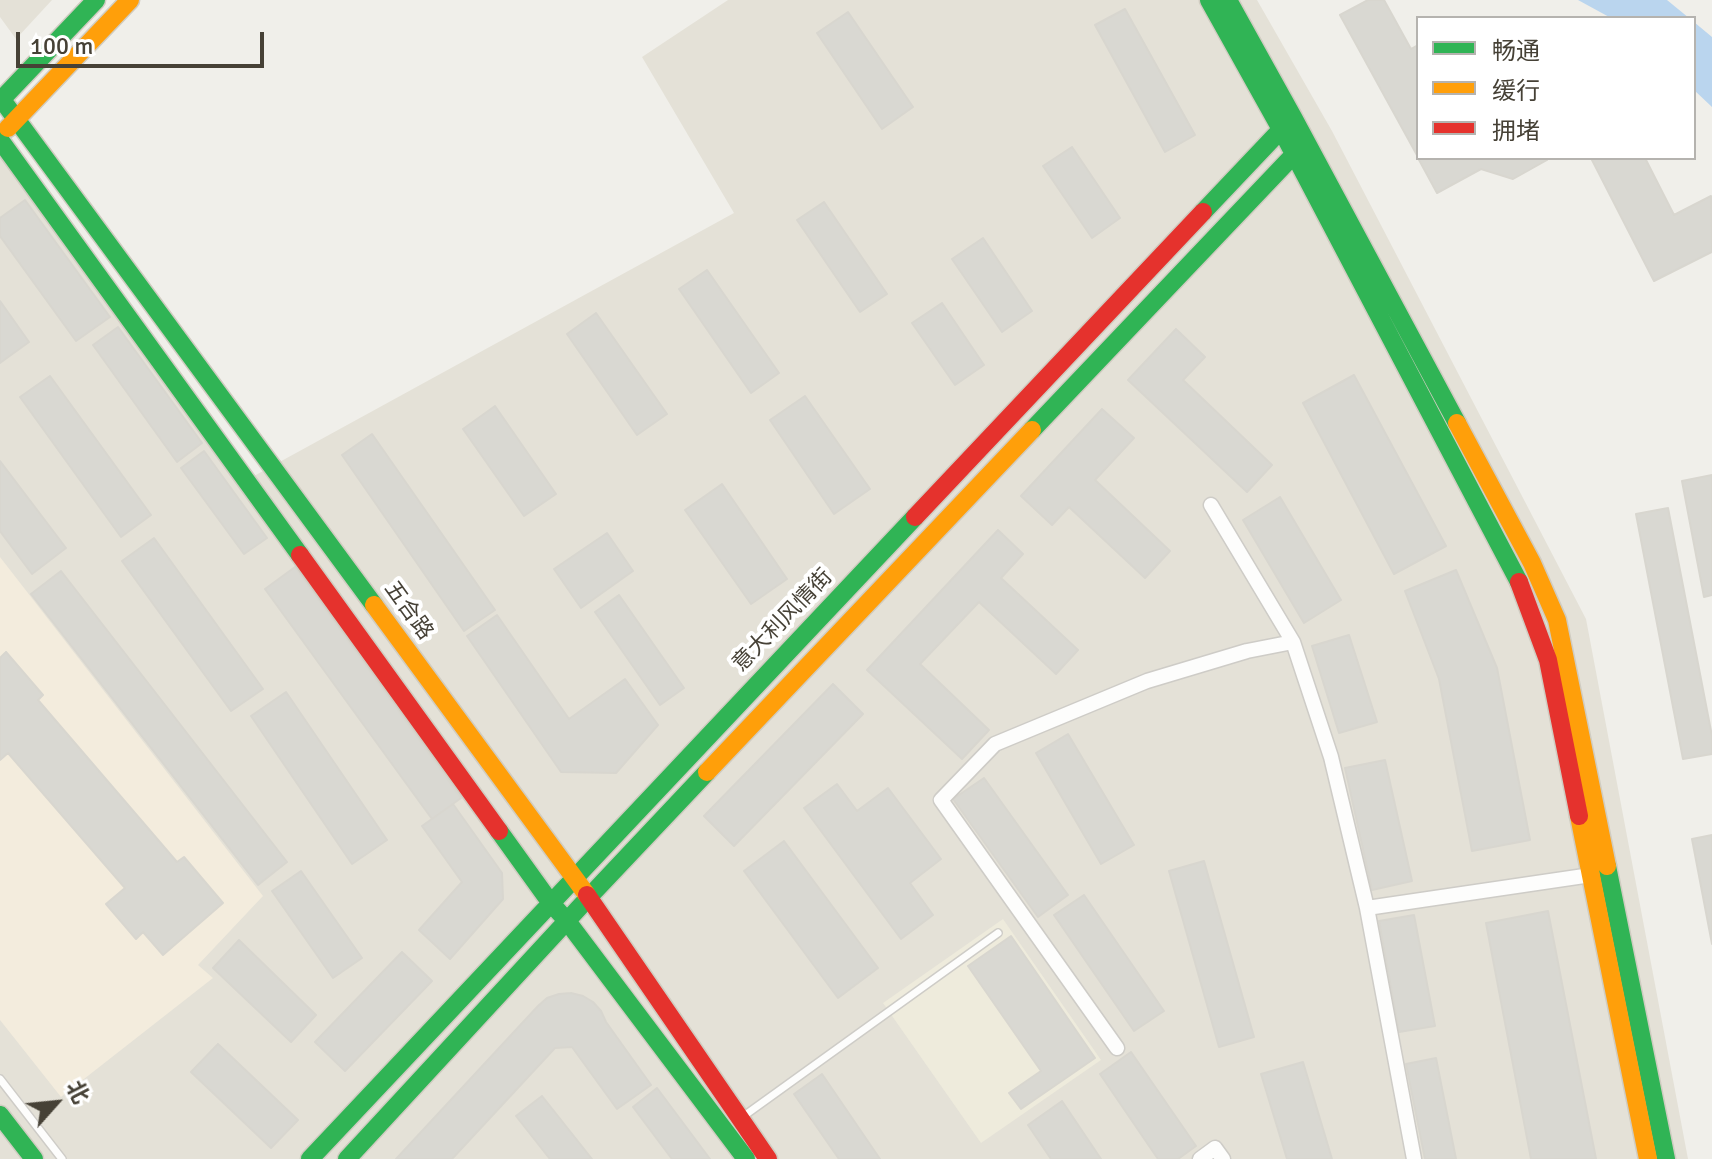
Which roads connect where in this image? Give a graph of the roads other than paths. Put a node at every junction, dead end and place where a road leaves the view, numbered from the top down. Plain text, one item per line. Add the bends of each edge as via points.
1 (96, 0) edge
2 (130, 0) edge
3 (1209, 0) edge
4 (1228, 0) edge
5 (0, 99) edge
6 (16, 119) junction
7 (1288, 124) junction
8 (0, 138) edge
9 (1300, 148) junction
10 (1211, 505) dead end
11 (1293, 642) junction
12 (1591, 875) junction
13 (574, 877) junction
14 (589, 897) junction
15 (550, 902) junction
16 (1367, 908) junction
17 (567, 921) junction
18 (998, 933) dead end
19 (1117, 1048) dead end
20 (0, 1079) edge
21 (0, 1115) edge
22 (739, 1119) junction
23 (34, 1159) edge
24 (62, 1159) edge
25 (310, 1159) edge
26 (347, 1159) edge
27 (746, 1159) edge
28 (768, 1159) edge
29 (1200, 1159) edge
30 (1223, 1159) edge
31 (1414, 1159) edge
32 (1648, 1159) edge
33 (1666, 1159) edge

1 - 5 street
2 - 6 street
3 - 7 street
4 - 7 street
5 - 6 street, 五合路
6 - 8 street
6 - 13 street, 五合路
7 - 9 street
7 - 13 street, 意大利风情街
8 - 15 street
9 - 12 street via 1523,592 1548,660
9 - 14 street
9 - 33 street via 1532,563 1557,620
10 - 11 street
11 - 16 street via 1331,757
11 - 19 street via 1147,681 995,744 941,800
12 - 16 street
12 - 32 street
13 - 14 street, 五合路
13 - 15 street, 意大利风情街
14 - 17 street
14 - 22 street, 五合路
15 - 17 street
15 - 25 street, 意大利风情街
16 - 31 street
17 - 26 street
17 - 27 street
18 - 22 lane
20 - 24 lane
21 - 23 street
22 - 28 street, 五合路
29 - 30 street via 1215,1148

